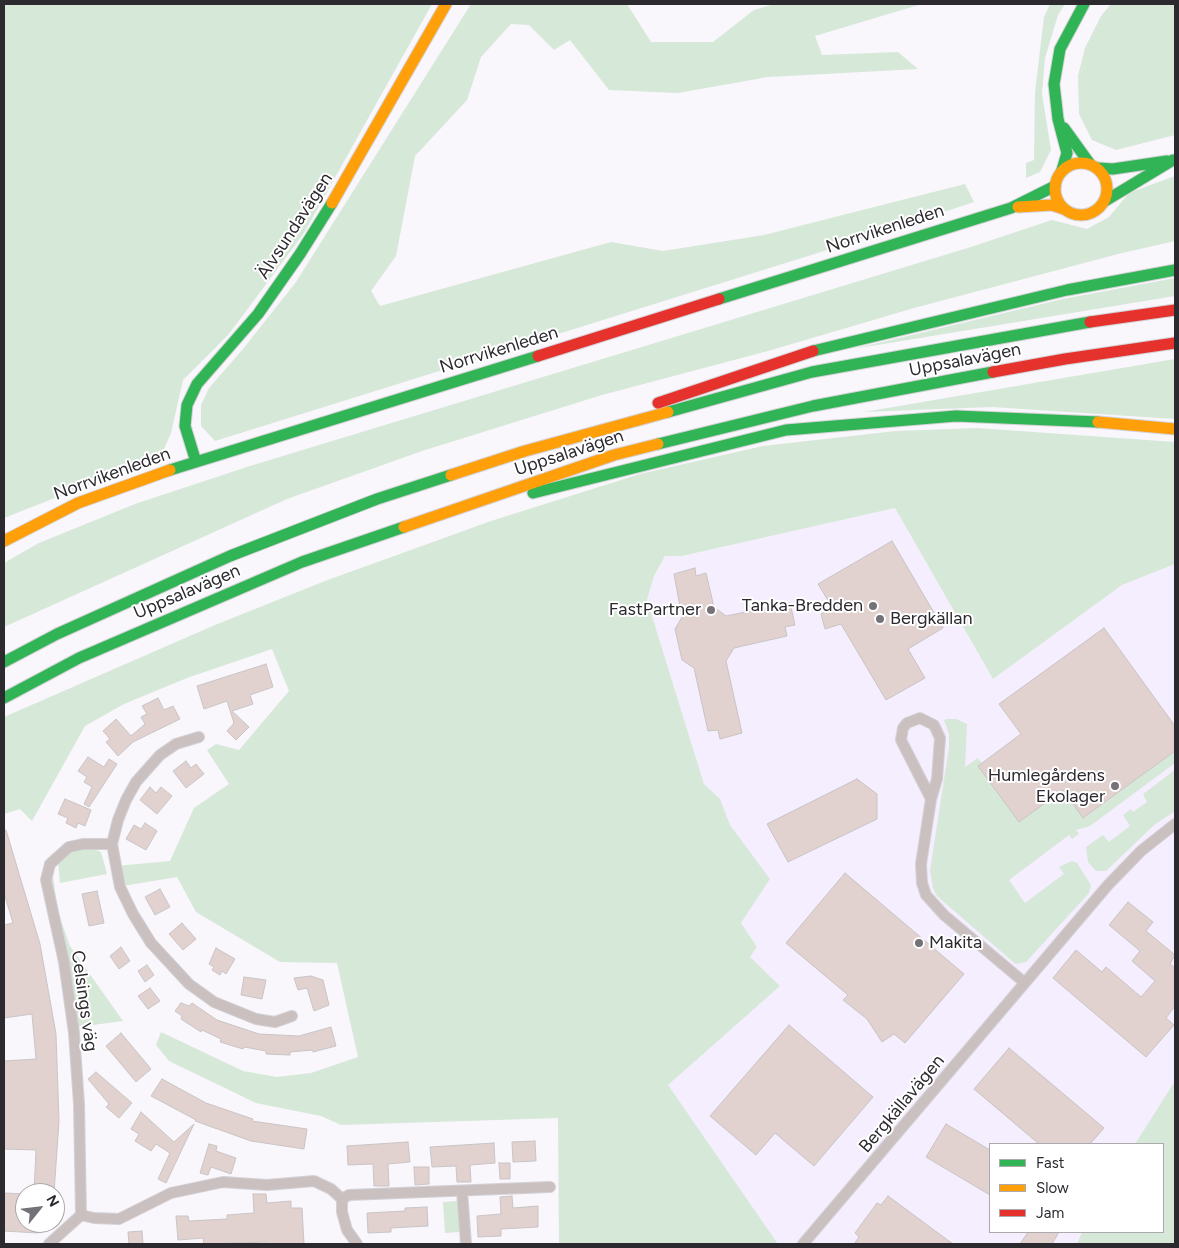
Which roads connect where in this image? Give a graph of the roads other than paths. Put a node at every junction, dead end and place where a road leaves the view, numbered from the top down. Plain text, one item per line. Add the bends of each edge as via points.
1 (446, 4) edge
2 (1084, 4) edge
3 (1058, 119) junction
4 (1174, 159) edge
5 (1094, 166) junction
6 (1062, 170) junction
7 (1055, 186) junction
8 (1105, 201) junction
9 (1011, 208) junction
10 (1064, 209) junction
11 (1175, 270) edge
12 (1175, 310) edge
13 (1175, 343) edge
14 (1175, 429) edge
15 (525, 451) junction
16 (196, 462) junction
17 (416, 522) junction
18 (4, 541) edge
19 (4, 662) edge
20 (4, 698) edge
21 (199, 737) dead end
22 (931, 799) junction
23 (1175, 824) edge
24 (112, 844) junction
25 (1024, 983) junction
26 (292, 1016) dead end
27 (550, 1187) dead end
28 (462, 1191) junction
29 (342, 1199) junction
30 (81, 1215) junction
31 (49, 1244) edge
32 (357, 1244) edge
33 (466, 1244) edge
34 (803, 1244) edge

1 - 16 main road, Älvsundavägen via 300,254 258,314 197,384 187,405 185,426
2 - 3 main road via 1060,49 1054,84
3 - 5 main road
3 - 6 main road via 1067,153
4 - 5 main road via 1113,169
4 - 8 main road
5 - 6 main road via 1081,162
5 - 8 main road via 1107,184
6 - 7 main road
7 - 9 main road, Norrvikenleden
7 - 10 main road via 1058,202
8 - 10 main road via 1099,208 1082,215
9 - 10 main road, Norrvikenleden via 1052,206
9 - 16 main road, Norrvikenleden
11 - 15 main road via 1067,290 809,352
12 - 15 main road, Uppsalavägen via 1058,327 812,372
13 - 17 main road, Uppsalavägen via 1065,359 813,406 614,455
14 - 17 main road via 1069,420 956,416 786,430
15 - 19 main road, Uppsalavägen via 377,500 230,556 57,634
16 - 18 main road, Norrvikenleden via 78,503
17 - 20 main road, Uppsalavägen via 302,562 166,619 79,658
21 - 24 street via 176,744 147,768 126,800
22 - 22 street via 937,779 940,738 934,725 920,718 907,723 901,740
22 - 25 street via 921,864 926,895 944,915
23 - 25 street, Bergkällavägen via 1124,868
24 - 26 street via 116,872 126,901 151,943 176,972 214,1002 256,1020 275,1022
24 - 30 street, Celsings väg via 69,846 50,864 46,880 64,962 74,1033
25 - 34 street, Bergkällavägen
27 - 28 street
28 - 29 street via 349,1195
28 - 33 street
29 - 30 street via 314,1181 267,1185 223,1182 171,1193 120,1218
29 - 32 street via 347,1230
30 - 31 street

